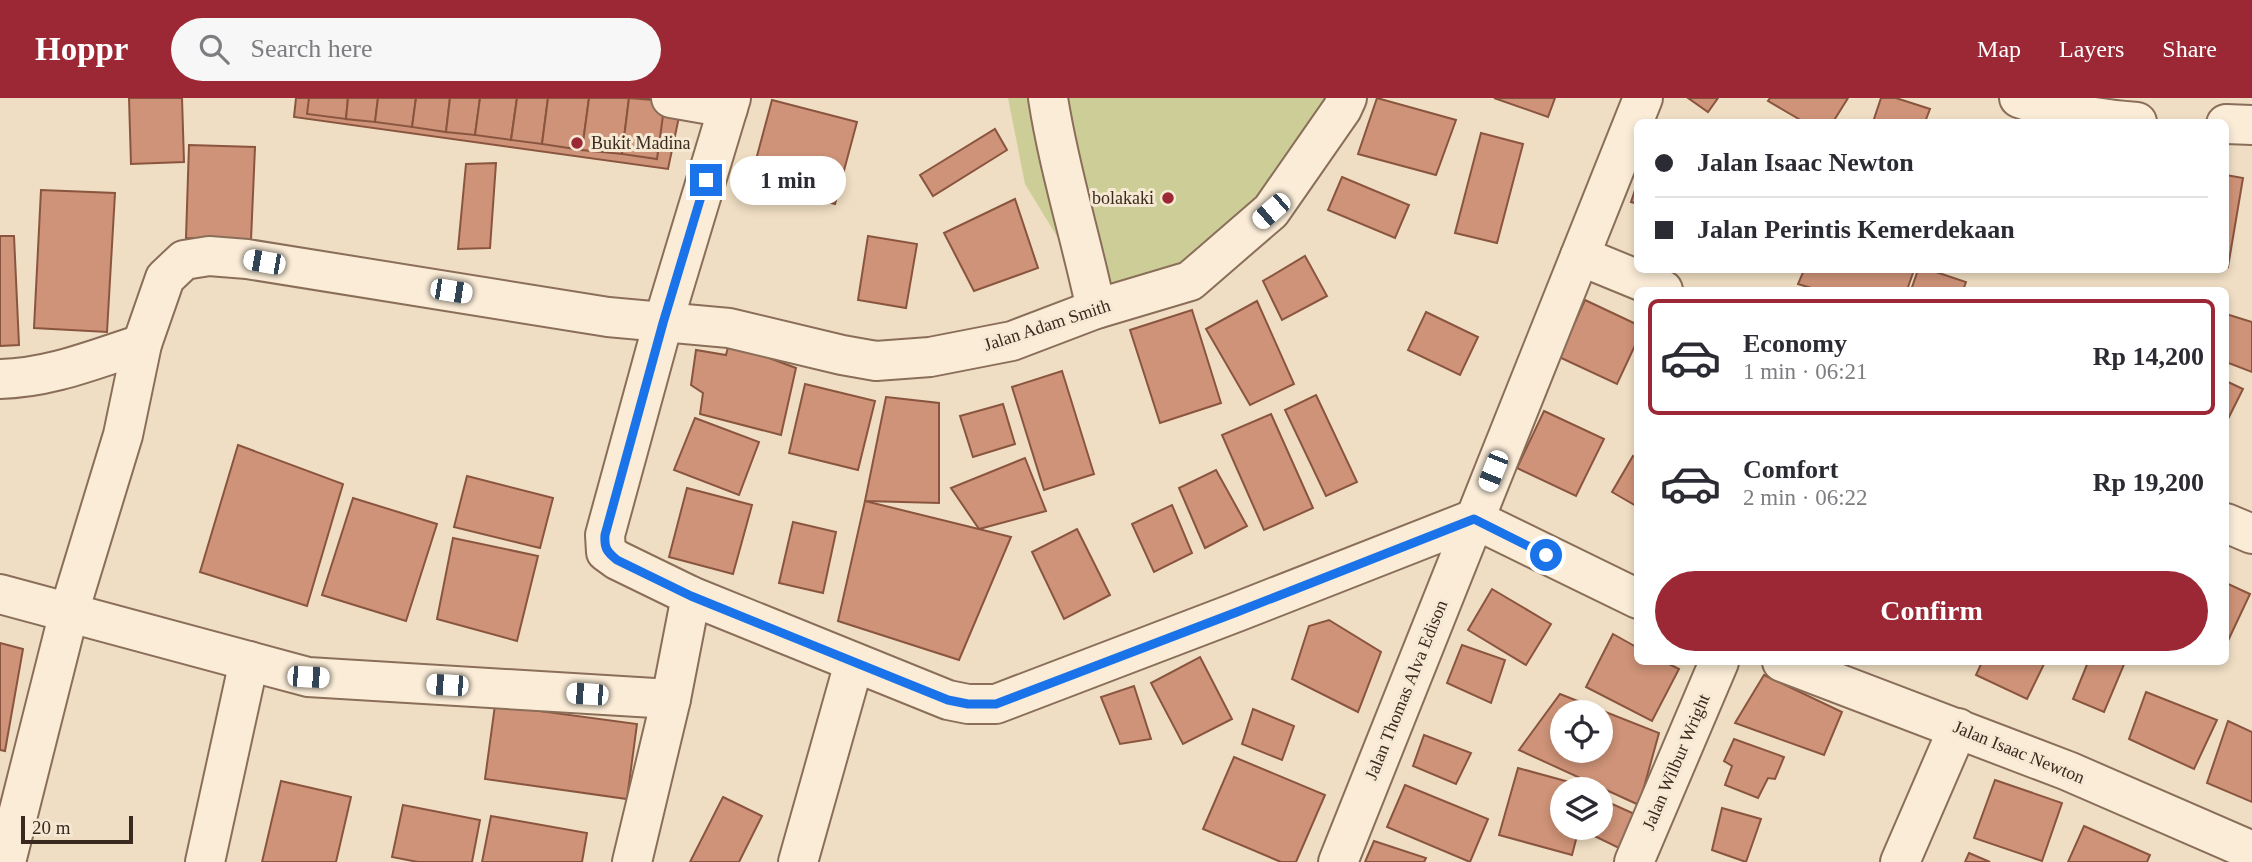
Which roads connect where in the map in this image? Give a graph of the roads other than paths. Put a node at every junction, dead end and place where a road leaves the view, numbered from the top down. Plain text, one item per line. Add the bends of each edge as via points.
1 (671, 98) edge
2 (1048, 98) edge
3 (1347, 98) edge
4 (1643, 98) edge
5 (2019, 98) edge
6 (730, 103) edge
7 (1635, 119) edge
8 (2097, 119) edge
9 (1634, 121) edge
10 (2229, 124) edge
11 (2252, 125) edge
12 (1580, 256) junction
13 (1656, 287) edge
14 (1096, 309) junction
15 (663, 323) junction
16 (142, 344) junction
17 (0, 379) edge
18 (1474, 519) junction
19 (2229, 524) edge
20 (2252, 534) edge
21 (0, 594) edge
22 (691, 596) junction
23 (1634, 597) edge
24 (69, 612) junction
25 (249, 661) junction
26 (854, 663) junction
27 (1718, 665) edge
28 (1790, 665) edge
29 (671, 699) junction
30 (1958, 727) junction
31 (2232, 852) edge
32 (6, 862) edge
33 (205, 862) edge
34 (632, 862) edge
35 (798, 862) edge
36 (1338, 862) edge
37 (1634, 862) edge
38 (1900, 862) edge

1 - 6 street
2 - 14 street
3 - 14 street, Jalan Adam Smith via 1271,211 1190,281
4 - 7 street, Jalan Thomas Alva Edison
5 - 8 street
6 - 15 street
9 - 12 street, Jalan Thomas Alva Edison
10 - 11 street
12 - 13 street
12 - 18 street, Jalan Thomas Alva Edison
14 - 15 street, Jalan Adam Smith via 1012,341 930,357 876,361 729,328
15 - 16 street, Jalan Adam Smith via 209,256 184,260 165,278
15 - 22 street via 604,545 617,560
16 - 17 street via 60,371
16 - 24 street, Jalan Adam Smith via 123,435
18 - 23 street
18 - 26 street via 996,704 948,700
18 - 36 street, Jalan Thomas Alva Edison
19 - 20 street
21 - 24 street
22 - 26 street
22 - 29 street
24 - 25 street
24 - 32 street, Jalan Adam Smith
25 - 29 street via 308,677
25 - 33 street
26 - 35 street
27 - 37 street, Jalan Wilbur Wright
28 - 30 street, Jalan Isaac Newton
29 - 34 street
30 - 31 street, Jalan Isaac Newton via 2068,771
30 - 38 street

